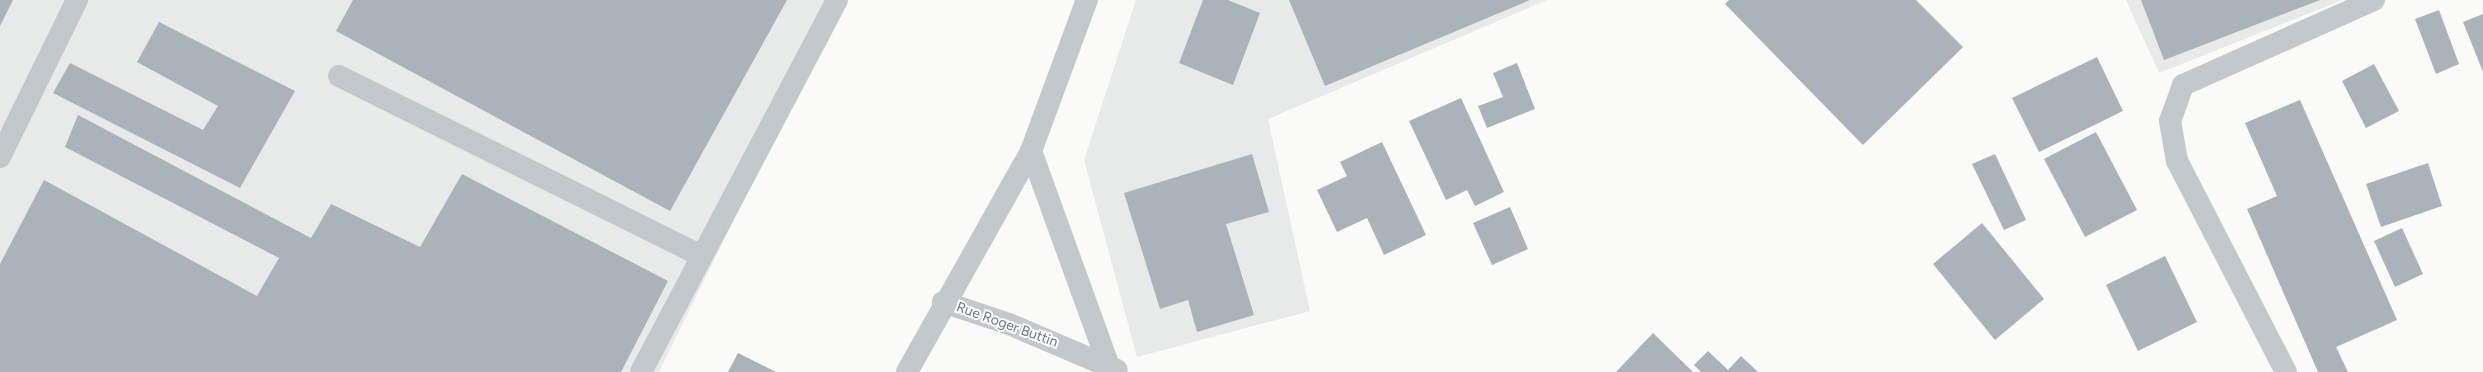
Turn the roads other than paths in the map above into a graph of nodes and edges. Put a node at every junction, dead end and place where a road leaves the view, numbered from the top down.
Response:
1 (77, 0) edge
2 (837, 0) edge
3 (1087, 0) edge
4 (2374, 0) edge
5 (339, 76) dead end
6 (1031, 152) junction
7 (0, 157) edge
8 (702, 256) junction
9 (943, 302) junction
10 (1114, 369) edge
11 (641, 372) edge
12 (907, 372) edge
13 (2286, 372) edge

1 - 7 street
2 - 8 street
3 - 6 street
4 - 13 street
5 - 8 street
6 - 9 street
6 - 10 street
8 - 11 street
9 - 10 street, Rue Roger Buttin
9 - 12 street, Rue Roger Buttin

